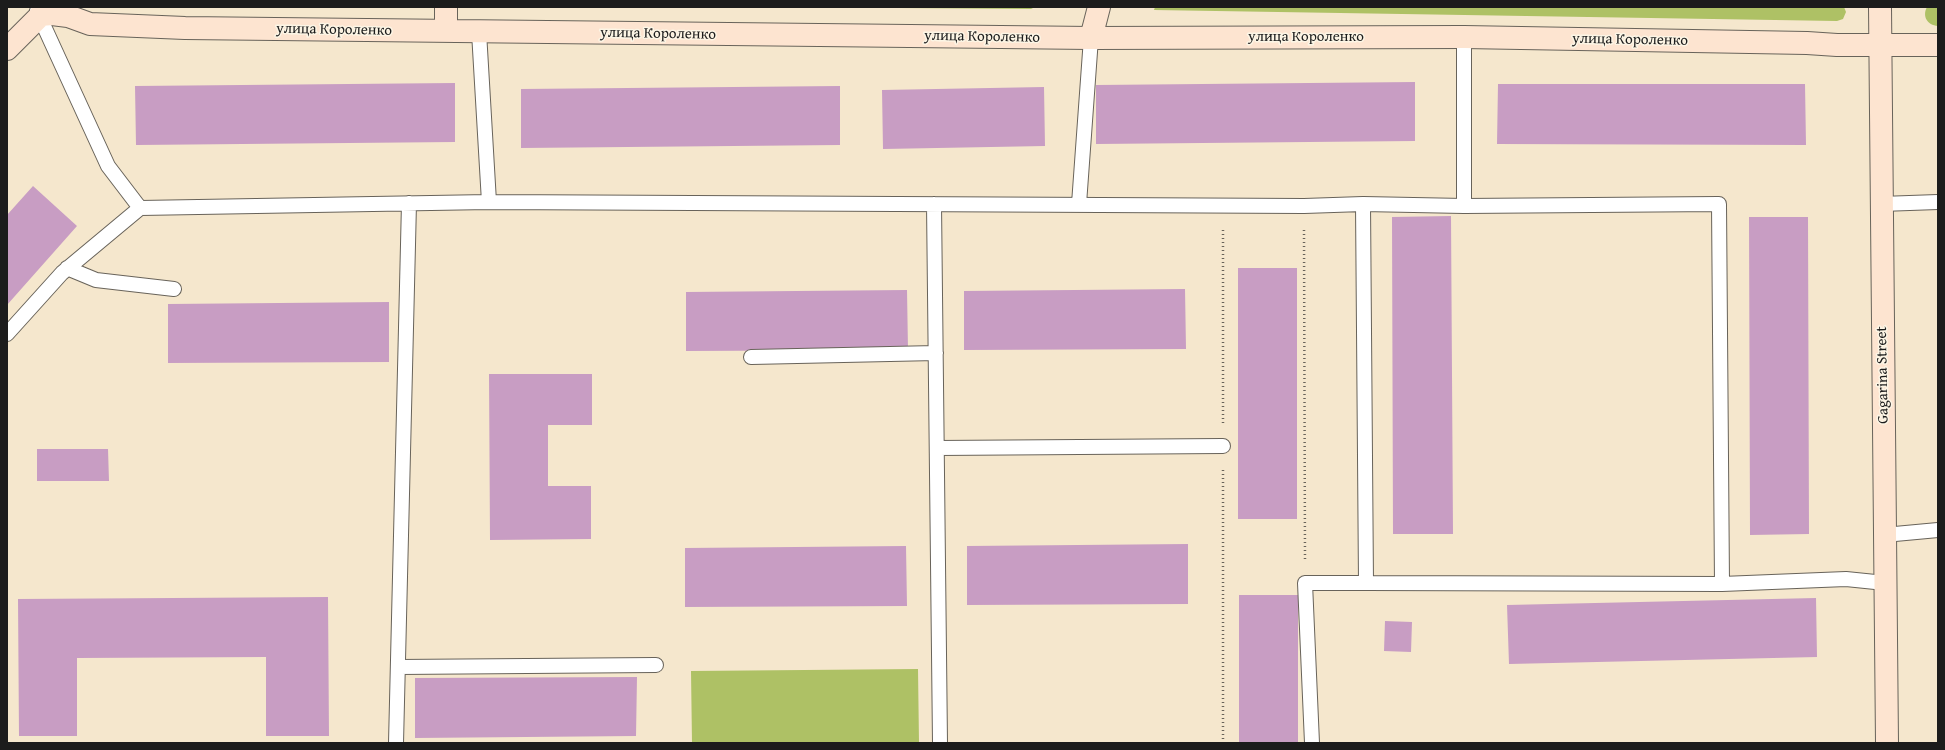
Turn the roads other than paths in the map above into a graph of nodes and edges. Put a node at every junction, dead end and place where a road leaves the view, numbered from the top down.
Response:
1 (446, 7) edge
2 (1099, 7) edge
3 (1880, 7) edge
4 (41, 10) edge
5 (446, 31) junction
6 (479, 32) junction
7 (1464, 37) junction
8 (1091, 38) junction
9 (1880, 45) junction
10 (1938, 45) edge
11 (9, 46) edge
12 (489, 202) junction
13 (1938, 202) edge
14 (409, 203) junction
15 (934, 204) junction
16 (1079, 204) junction
17 (1363, 204) junction
18 (1881, 204) junction
19 (1464, 206) junction
20 (140, 208) junction
21 (67, 268) junction
22 (174, 289) dead end
23 (7, 334) edge
24 (936, 353) junction
25 (751, 357) dead end
26 (1223, 446) road end
27 (937, 448) junction
28 (1938, 530) edge
29 (1884, 535) junction
30 (1366, 583) junction
31 (1885, 583) junction
32 (1722, 584) junction
33 (656, 665) dead end
34 (398, 667) junction
35 (396, 743) edge
36 (940, 743) edge
37 (1312, 743) edge
38 (1887, 743) edge

1 - 5 street
2 - 8 street
3 - 9 street, Gagarina Street
4 - 5 street, улица Короленко
4 - 11 street
4 - 20 lane
5 - 6 street, улица Короленко
6 - 8 street, улица Короленко
6 - 12 lane
7 - 8 street, улица Короленко
7 - 9 street, улица Короленко
7 - 19 lane
8 - 16 lane
9 - 10 street, улица Короленко
9 - 18 street, Gagarina Street
12 - 14 lane
12 - 15 lane
13 - 18 lane
14 - 20 lane
14 - 34 lane
15 - 16 lane
15 - 24 lane
16 - 17 lane
17 - 19 lane
17 - 30 lane
18 - 29 street, Gagarina Street
19 - 32 lane
20 - 21 lane
21 - 22 lane
21 - 23 lane
24 - 25 lane
24 - 27 lane
26 - 27 lane
27 - 36 lane
28 - 29 lane
29 - 31 street, Gagarina Street
30 - 32 lane
30 - 37 lane
31 - 32 lane
31 - 38 street, Gagarina Street
33 - 34 lane
34 - 35 lane

